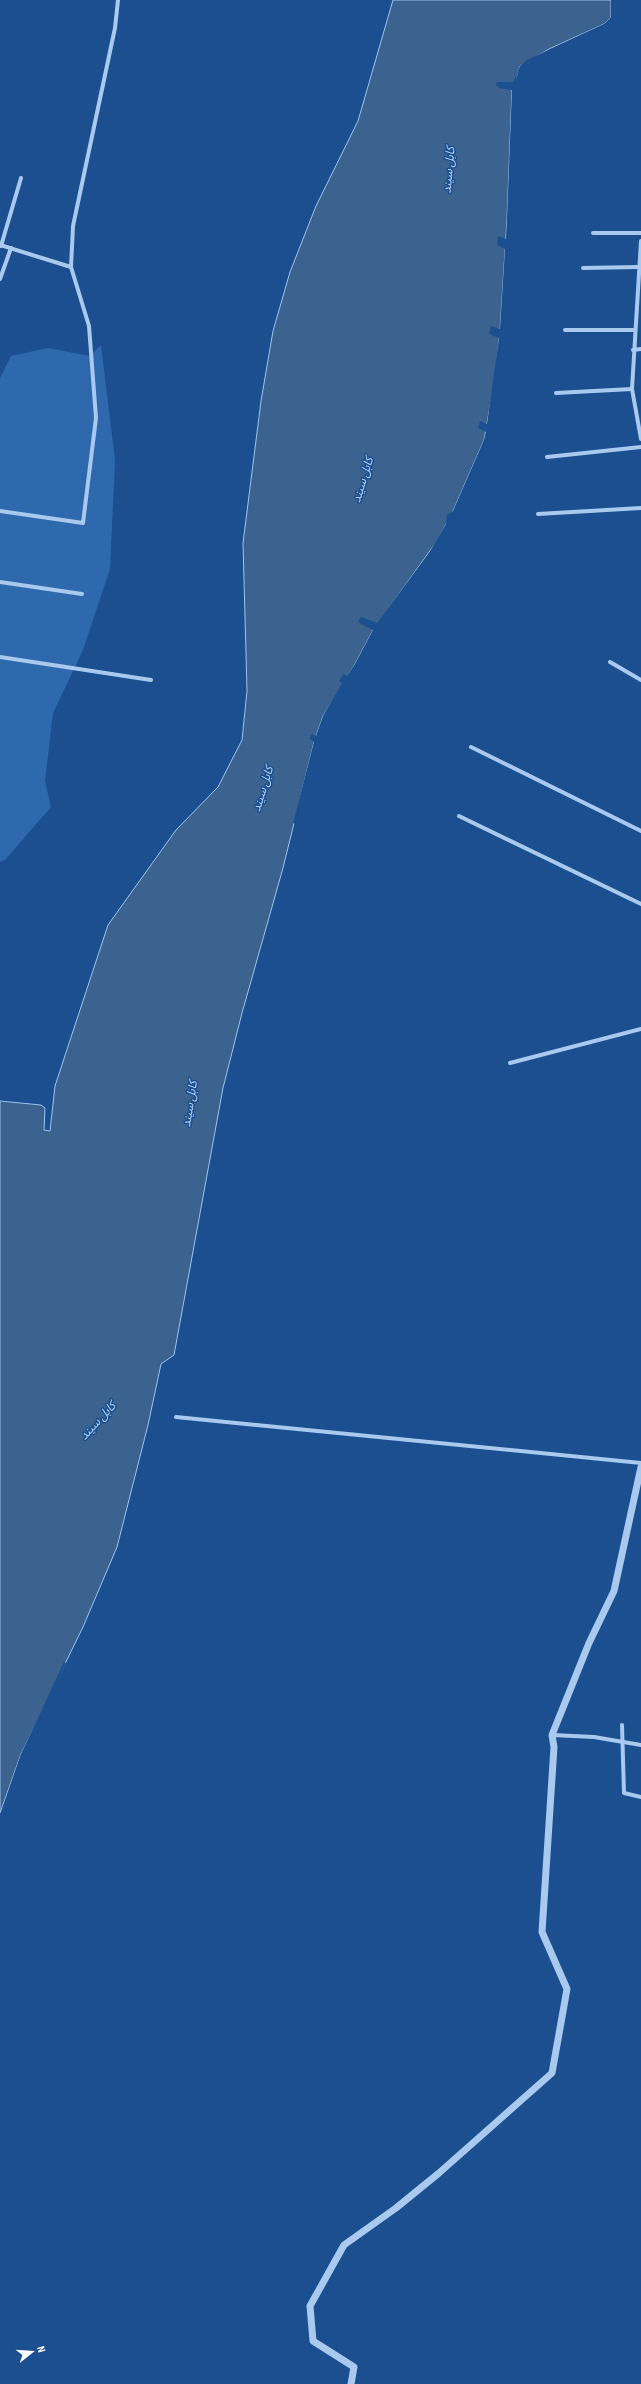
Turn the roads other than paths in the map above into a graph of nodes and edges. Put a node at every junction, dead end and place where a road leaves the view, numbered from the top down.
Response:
1 (118, 0) edge
2 (21, 178) dead end
3 (593, 233) dead end
4 (641, 233) edge
5 (641, 241) edge
6 (1, 245) edge
7 (11, 248) junction
8 (71, 267) junction
9 (638, 267) junction
10 (583, 268) dead end
11 (0, 279) edge
12 (565, 330) dead end
13 (634, 330) junction
14 (633, 350) junction
15 (641, 350) edge
16 (632, 389) junction
17 (556, 393) dead end
18 (641, 439) edge
19 (641, 447) edge
20 (547, 457) dead end
21 (641, 508) edge
22 (0, 511) edge
23 (538, 514) dead end
24 (0, 582) edge
25 (82, 594) dead end
26 (0, 657) edge
27 (610, 662) dead end
28 (151, 680) dead end
29 (641, 680) edge
30 (471, 747) dead end
31 (459, 816) dead end
32 (641, 831) edge
33 (641, 904) edge
34 (641, 1029) edge
35 (510, 1063) dead end
36 (176, 1417) dead end
37 (641, 1463) edge
38 (641, 1467) edge
39 (622, 1725) dead end
40 (552, 1735) junction
41 (623, 1743) junction
42 (641, 1745) edge
43 (641, 1797) edge
44 (351, 2384) edge

1 - 8 street
2 - 6 street
3 - 4 street
5 - 9 street
6 - 7 street
7 - 8 street
7 - 11 street
8 - 22 street
9 - 10 street
9 - 13 street
12 - 13 street
13 - 14 street
14 - 15 street
14 - 16 street
16 - 17 street
16 - 18 street
19 - 20 street
21 - 23 street
24 - 25 street
26 - 28 street
27 - 29 street
30 - 32 street
31 - 33 street
34 - 35 street
36 - 37 street
38 - 40 street
39 - 41 street
40 - 41 street
40 - 44 street
41 - 42 street
41 - 43 street

